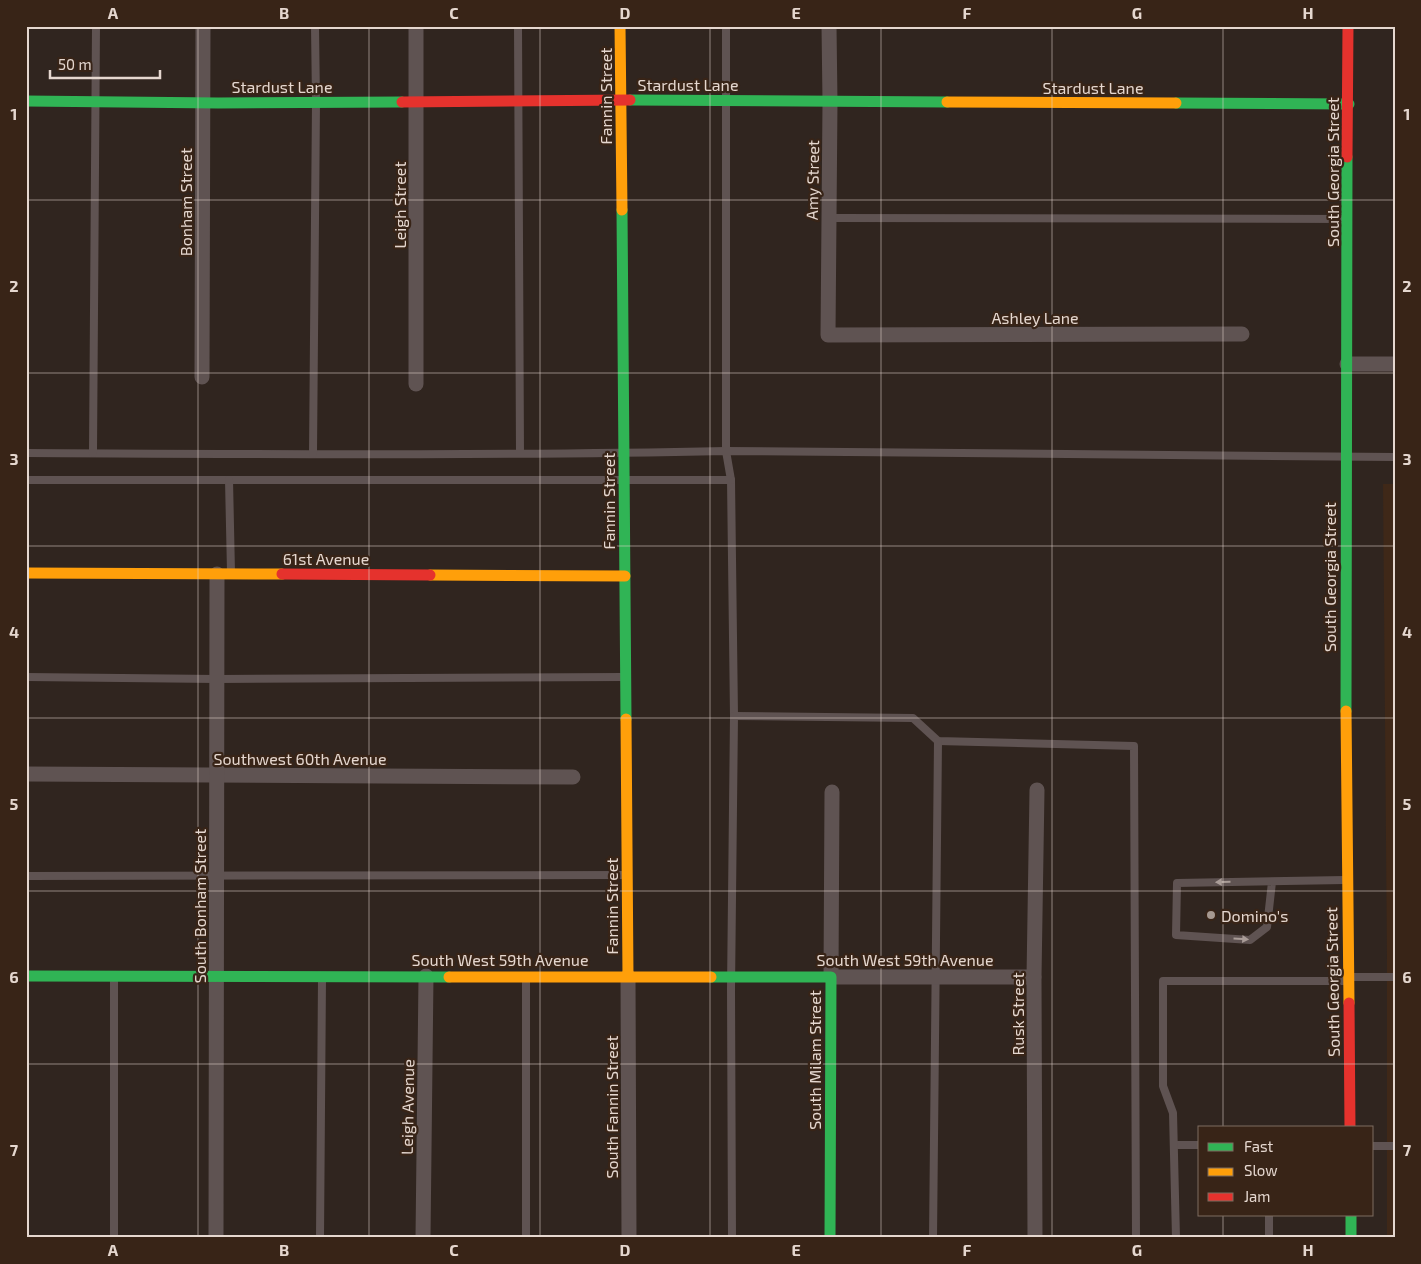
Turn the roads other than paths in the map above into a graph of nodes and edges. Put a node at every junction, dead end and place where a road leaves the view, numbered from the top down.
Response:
1 (96, 26) edge
2 (203, 26) edge
3 (315, 26) edge
4 (416, 26) edge
5 (518, 26) edge
6 (620, 26) edge
7 (726, 26) edge
8 (829, 26) edge
9 (1348, 26) edge
10 (621, 100) junction
11 (26, 101) edge
12 (417, 101) junction
13 (518, 101) junction
14 (725, 101) junction
15 (96, 102) junction
16 (202, 102) junction
17 (316, 102) junction
18 (830, 102) junction
19 (1349, 104) junction
20 (829, 218) junction
21 (1348, 219) junction
22 (1242, 334) dead end
23 (828, 335) joint
24 (1347, 364) junction
25 (1395, 364) edge
26 (202, 377) dead end
27 (416, 384) dead end
28 (726, 451) junction
29 (520, 452) junction
30 (26, 453) edge
31 (94, 453) junction
32 (624, 453) junction
33 (313, 454) junction
34 (1346, 457) junction
35 (1395, 457) edge
36 (26, 480) edge
37 (230, 480) junction
38 (624, 480) junction
39 (731, 480) junction
40 (26, 573) edge
41 (224, 574) junction
42 (625, 576) junction
43 (26, 677) edge
44 (626, 677) junction
45 (217, 679) junction
46 (734, 716) junction
47 (938, 741) junction
48 (26, 774) edge
49 (217, 775) junction
50 (573, 777) dead end
51 (1037, 790) dead end
52 (832, 792) dead end
53 (26, 876) edge
54 (217, 876) junction
55 (627, 876) junction
56 (1347, 880) junction
57 (1272, 882) junction
58 (26, 976) edge
59 (114, 976) junction
60 (216, 976) junction
61 (322, 976) junction
62 (426, 976) junction
63 (526, 976) junction
64 (628, 976) junction
65 (731, 977) junction
66 (831, 977) junction
67 (935, 977) junction
68 (1034, 977) junction
69 (1395, 977) edge
70 (1348, 979) junction
71 (1350, 1126) edge
72 (1174, 1146) junction
73 (1198, 1146) edge
74 (1374, 1146) edge
75 (1395, 1146) edge
76 (1269, 1216) edge
77 (1351, 1216) edge
78 (114, 1238) edge
79 (216, 1238) edge
80 (320, 1238) edge
81 (423, 1238) edge
82 (526, 1238) edge
83 (628, 1238) edge
84 (732, 1238) edge
85 (830, 1238) edge
86 (933, 1238) edge
87 (1035, 1238) edge
88 (1136, 1238) edge
89 (1176, 1238) edge
90 (1269, 1238) edge
91 (1351, 1238) edge

1 - 15 lane
2 - 16 street, Bonham Street
3 - 17 lane
4 - 12 street, Leigh Street
5 - 13 lane
6 - 10 street, Fannin Street
7 - 14 lane
8 - 18 street, Amy Street
9 - 19 street, South Georgia Street
10 - 13 street, Stardust Lane
10 - 14 street, Stardust Lane
10 - 32 street, Fannin Street
11 - 15 street, Stardust Lane
12 - 13 street, Stardust Lane
12 - 17 street, Stardust Lane
12 - 27 street, Leigh Street
13 - 29 lane
14 - 18 street, Stardust Lane
14 - 28 lane
15 - 16 street, Stardust Lane
15 - 31 lane
16 - 17 street, Stardust Lane
16 - 26 street, Bonham Street
17 - 33 lane
18 - 19 street, Stardust Lane
18 - 20 street, Amy Street
19 - 21 street, South Georgia Street
20 - 21 lane
20 - 23 street, Amy Street
21 - 24 street, South Georgia Street
22 - 23 street, Ashley Lane
24 - 25 street
24 - 34 street, South Georgia Street
28 - 32 lane
28 - 34 lane
28 - 39 lane
29 - 32 lane
29 - 33 lane
30 - 31 lane
31 - 33 lane
32 - 38 street, Fannin Street
34 - 35 lane
34 - 56 street, South Georgia Street
36 - 37 lane
37 - 38 lane
37 - 41 lane
38 - 39 lane
38 - 42 street, Fannin Street
39 - 46 lane
40 - 41 street, 61st Avenue
41 - 42 street, 61st Avenue
41 - 45 street, South Bonham Street
42 - 44 street, Fannin Street
43 - 45 lane
44 - 45 lane
44 - 55 street, Fannin Street
45 - 49 street, South Bonham Street
46 - 47 lane
46 - 65 lane
47 - 67 lane
47 - 88 lane
48 - 49 street, Southwest 60th Avenue
49 - 50 street, Southwest 60th Avenue
49 - 54 street, South Bonham Street
51 - 68 street, Rusk Street
52 - 66 street, South Milam Street
53 - 54 lane
54 - 55 lane
54 - 60 street, South Bonham Street
55 - 64 street, Fannin Street
56 - 57 lane
56 - 70 street, South Georgia Street
57 -> 57 lane
58 - 59 street, South West 59th Avenue
59 - 60 street, South West 59th Avenue
59 - 78 lane
60 - 61 street, South West 59th Avenue
60 - 79 street, South Bonham Street
61 - 62 street, South West 59th Avenue
61 - 80 lane
62 - 63 street, South West 59th Avenue
62 - 81 street, Leigh Avenue
63 - 64 street, South West 59th Avenue
63 - 82 lane
64 - 65 street, South West 59th Avenue
64 - 83 street, South Fannin Street
65 - 66 street, South West 59th Avenue
65 - 84 lane
66 - 67 street, South West 59th Avenue
66 - 85 street, South Milam Street
67 - 68 street, South West 59th Avenue
67 - 86 lane
68 - 87 street, Rusk Street
69 - 70 lane
70 - 71 street, South Georgia Street
70 - 72 lane
72 - 73 lane
72 - 89 lane
74 - 75 lane
76 - 90 lane
77 - 91 street

